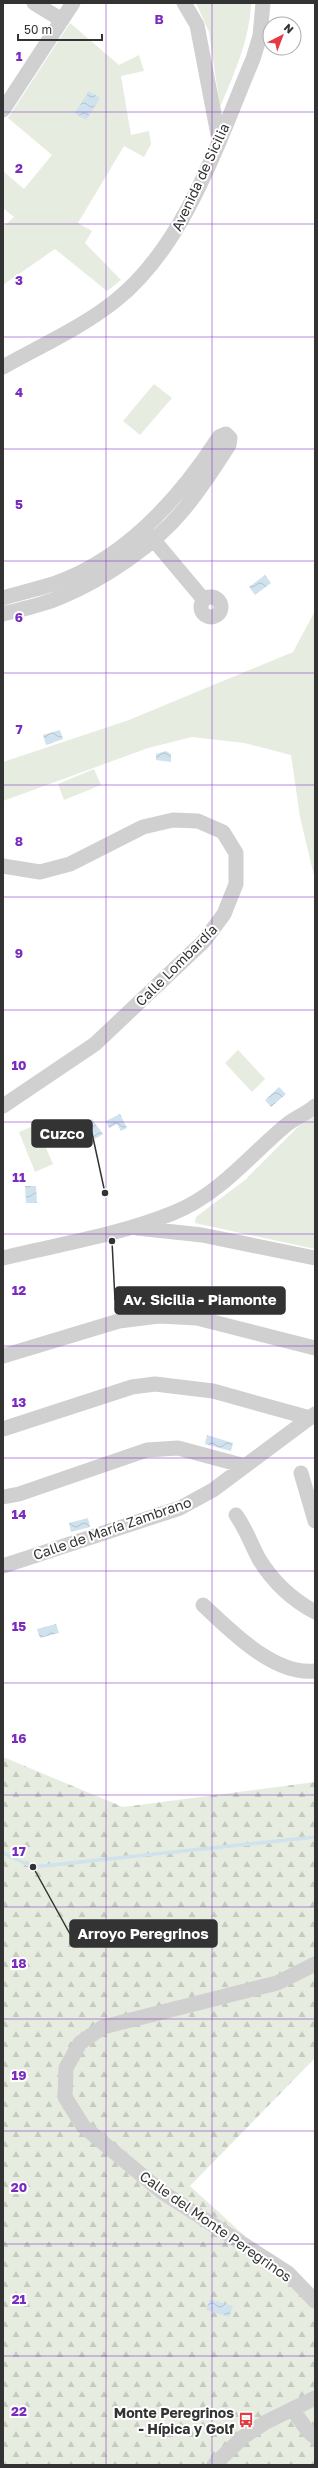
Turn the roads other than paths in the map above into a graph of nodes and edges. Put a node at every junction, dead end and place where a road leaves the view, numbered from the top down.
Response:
1 (34, 3) edge
2 (73, 3) edge
3 (184, 3) edge
4 (263, 3) edge
5 (62, 20) junction
6 (3, 110) edge
7 (219, 140) junction
8 (3, 367) edge
9 (149, 533) junction
10 (3, 598) edge
11 (204, 600) dead end
12 (3, 614) edge
13 (3, 866) edge
14 (3, 1106) edge
15 (315, 1106) edge
16 (174, 1213) junction
17 (131, 1227) junction
18 (202, 1235) junction
19 (4, 1258) edge
20 (315, 1258) edge
21 (315, 1348) edge
22 (3, 1356) edge
23 (312, 1416) edge
24 (3, 1429) edge
25 (245, 1466) junction
26 (301, 1473) dead end
27 (3, 1497) edge
28 (236, 1515) dead end
29 (315, 1521) edge
30 (3, 1566) edge
31 (203, 1605) dead end
32 (315, 1612) edge
33 (315, 1671) edge
34 (315, 1964) edge
35 (315, 2301) edge
36 (315, 2398) edge
37 (293, 2410) junction
38 (315, 2437) edge
39 (214, 2465) edge

1 - 5 street
2 - 5 street
3 - 7 street
4 - 7 street, Avenida de Sicilia
5 - 6 street
7 - 8 street, Avenida de Sicilia
9 - 9 street
9 - 10 street
9 - 11 street
9 - 12 street
13 - 14 street, Calle Lombardía
15 - 16 street
16 - 17 street
16 - 18 street
17 - 18 street
17 - 19 street
18 - 20 street
21 - 22 street
23 - 24 street
23 - 25 street, Calle de María Zambrano
25 - 27 street
25 - 30 street, Calle de María Zambrano
26 - 29 street
28 - 32 street
31 - 33 street
34 - 35 street, Calle del Monte Peregrinos
36 - 37 street
37 - 38 street
37 - 39 street

